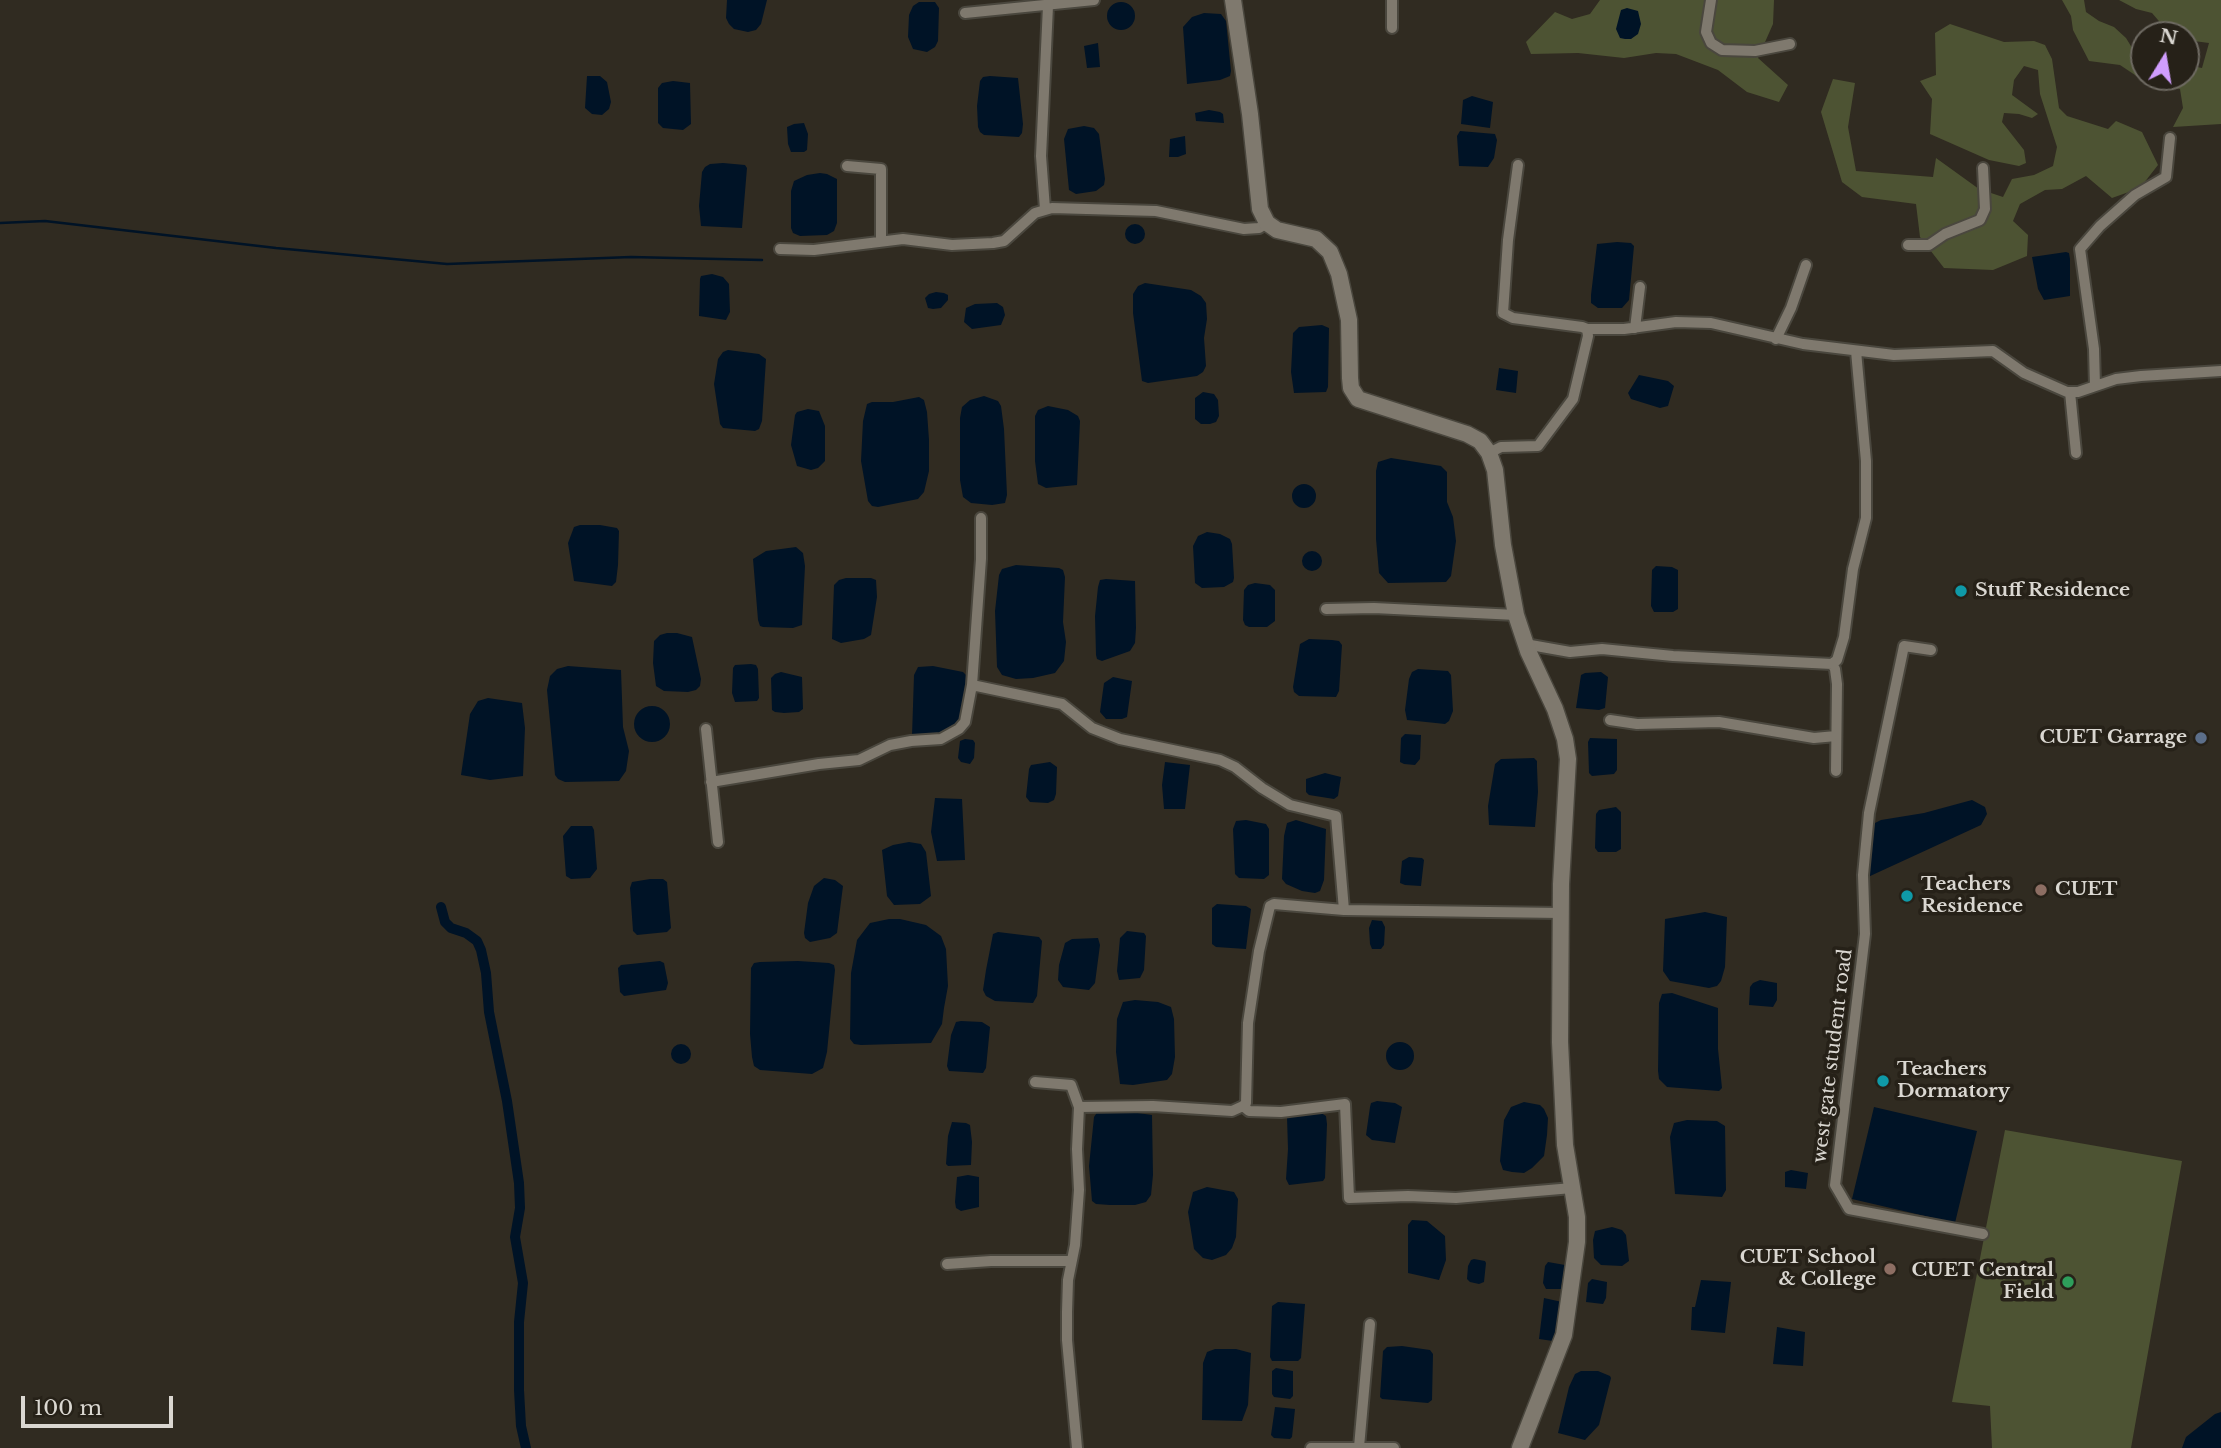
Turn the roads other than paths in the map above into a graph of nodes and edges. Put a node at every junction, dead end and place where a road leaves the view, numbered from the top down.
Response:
1 (1094, 0) edge
2 (1233, 0) edge
3 (1392, 0) edge
4 (1711, 0) edge
5 (1048, 6) junction
6 (965, 13) dead end
7 (1392, 28) dead end
8 (1790, 44) dead end
9 (2169, 138) dead end
10 (1518, 165) dead end
11 (847, 166) dead end
12 (1983, 169) dead end
13 (1045, 209) junction
14 (1268, 223) junction
15 (881, 241) junction
16 (1908, 245) dead end
17 (780, 250) dead end
18 (1806, 265) dead end
19 (1640, 287) dead end
20 (1635, 328) junction
21 (1587, 329) junction
22 (1776, 339) junction
23 (1856, 351) junction
24 (2221, 371) edge
25 (2095, 386) junction
26 (2070, 392) junction
27 (1489, 453) junction
28 (2076, 453) dead end
29 (981, 517) dead end
30 (1326, 609) dead end
31 (1516, 615) junction
32 (1525, 644) junction
33 (1931, 650) dead end
34 (1832, 664) junction
35 (972, 685) junction
36 (1610, 720) dead end
37 (706, 729) dead end
38 (1836, 736) junction
39 (1836, 771) dead end
40 (711, 782) junction
41 (718, 842) dead end
42 (1344, 910) junction
43 (1561, 913) junction
44 (1035, 1082) dead end
45 (1243, 1106) junction
46 (1079, 1107) junction
47 (1572, 1188) junction
48 (1983, 1234) dead end
49 (1070, 1261) junction
50 (947, 1264) dead end
51 (1370, 1324) dead end
52 (1359, 1447) edge
53 (1077, 1448) edge
54 (1311, 1448) edge
55 (1394, 1448) edge
56 (1520, 1448) edge

1 - 5 street
2 - 14 main road
3 - 7 street
4 - 8 street
5 - 6 street
5 - 13 street
9 - 25 street
10 - 21 street
11 - 15 street
12 - 16 street
13 - 14 street
13 - 15 street
14 - 27 main road
15 - 17 street
18 - 22 street
19 - 20 street
20 - 21 street
20 - 22 street
21 - 27 street
22 - 23 street
23 - 26 street
23 - 34 street
24 - 25 street
25 - 26 street
26 - 28 street
27 - 31 main road
29 - 35 street
30 - 31 street
31 - 32 main road
32 - 34 street
32 - 43 main road
33 - 48 street, west gate student road
34 - 38 street
35 - 40 street
35 - 42 street
36 - 38 street
37 - 40 street
38 - 39 street
40 - 41 street
42 - 43 street
42 - 45 street
43 - 47 main road
44 - 46 street
45 - 46 street
45 - 47 street
46 - 49 street
47 - 56 main road
49 - 50 street
49 - 53 street
51 - 52 street
52 - 54 street
52 - 55 street

